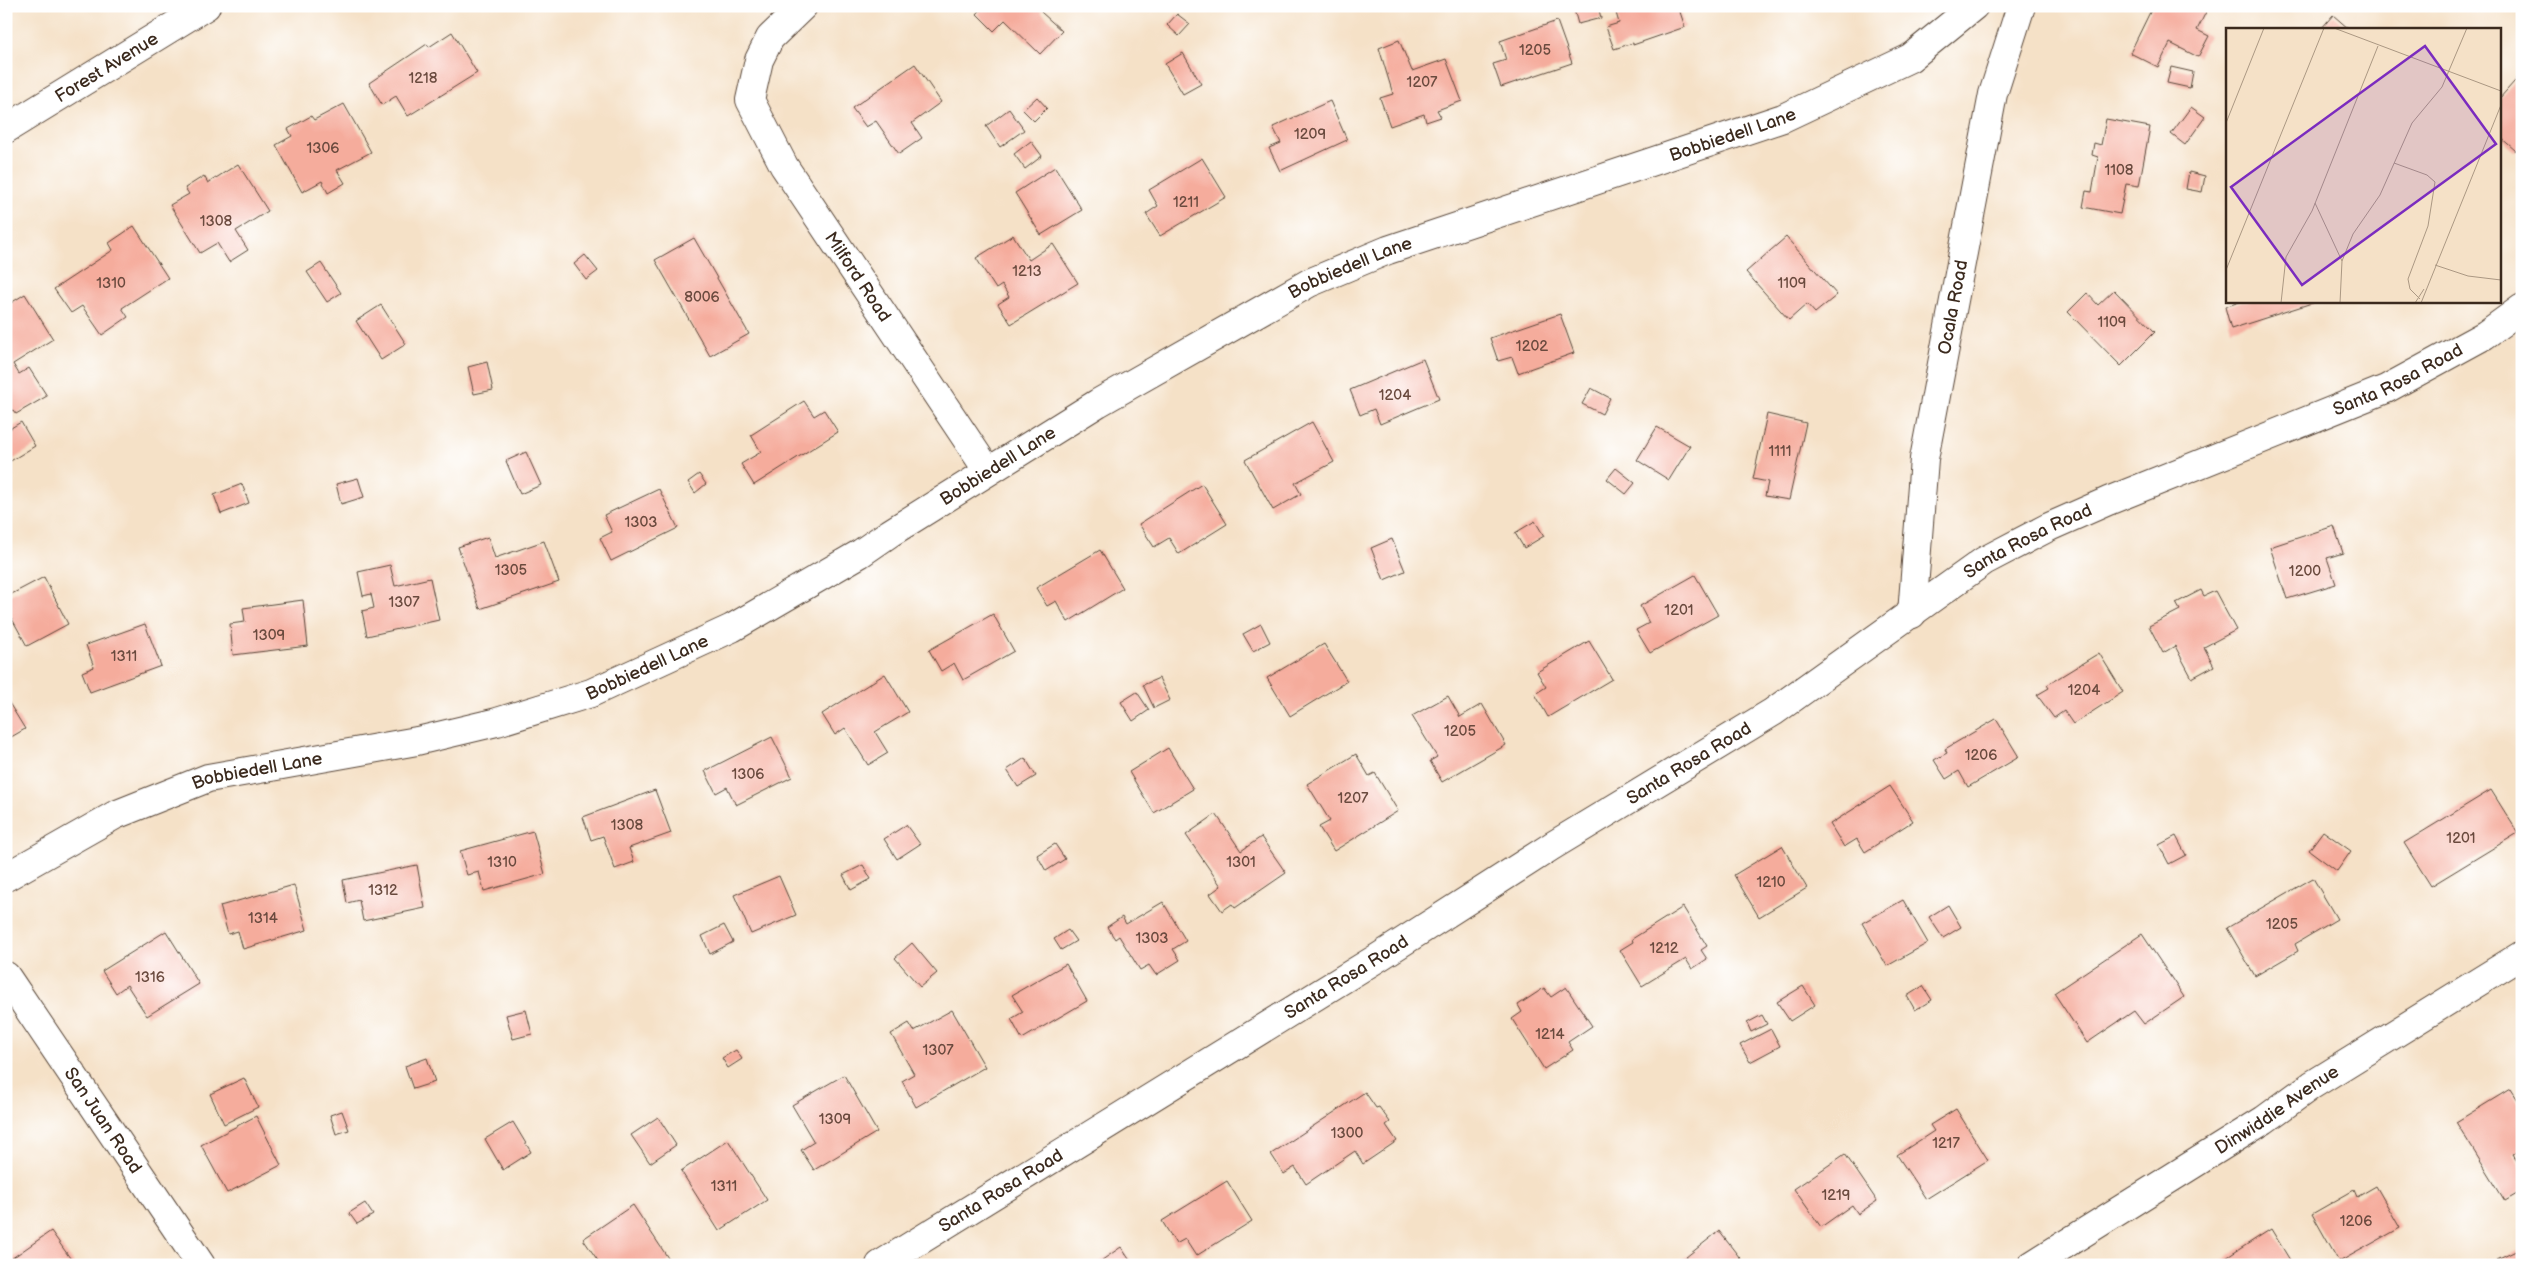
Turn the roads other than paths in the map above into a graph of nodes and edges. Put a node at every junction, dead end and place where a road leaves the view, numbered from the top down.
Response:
1 (206, 6) edge
2 (803, 6) edge
3 (1974, 6) edge
4 (2021, 6) edge
5 (6, 129) edge
6 (2522, 308) edge
7 (988, 471) junction
8 (1912, 614) junction
9 (6, 877) edge
10 (2522, 955) edge
11 (6, 976) edge
12 (201, 1265) edge
13 (880, 1265) edge
14 (2032, 1265) edge

1 - 5 street, Forest Avenue
2 - 7 street, Milford Road
3 - 7 street, Bobbiedell Lane
4 - 8 street, Ocala Road
6 - 8 street, Santa Rosa Road
7 - 9 street, Bobbiedell Lane
8 - 13 street, Santa Rosa Road
10 - 14 street, Dinwiddie Avenue
11 - 12 street, San Juan Road

